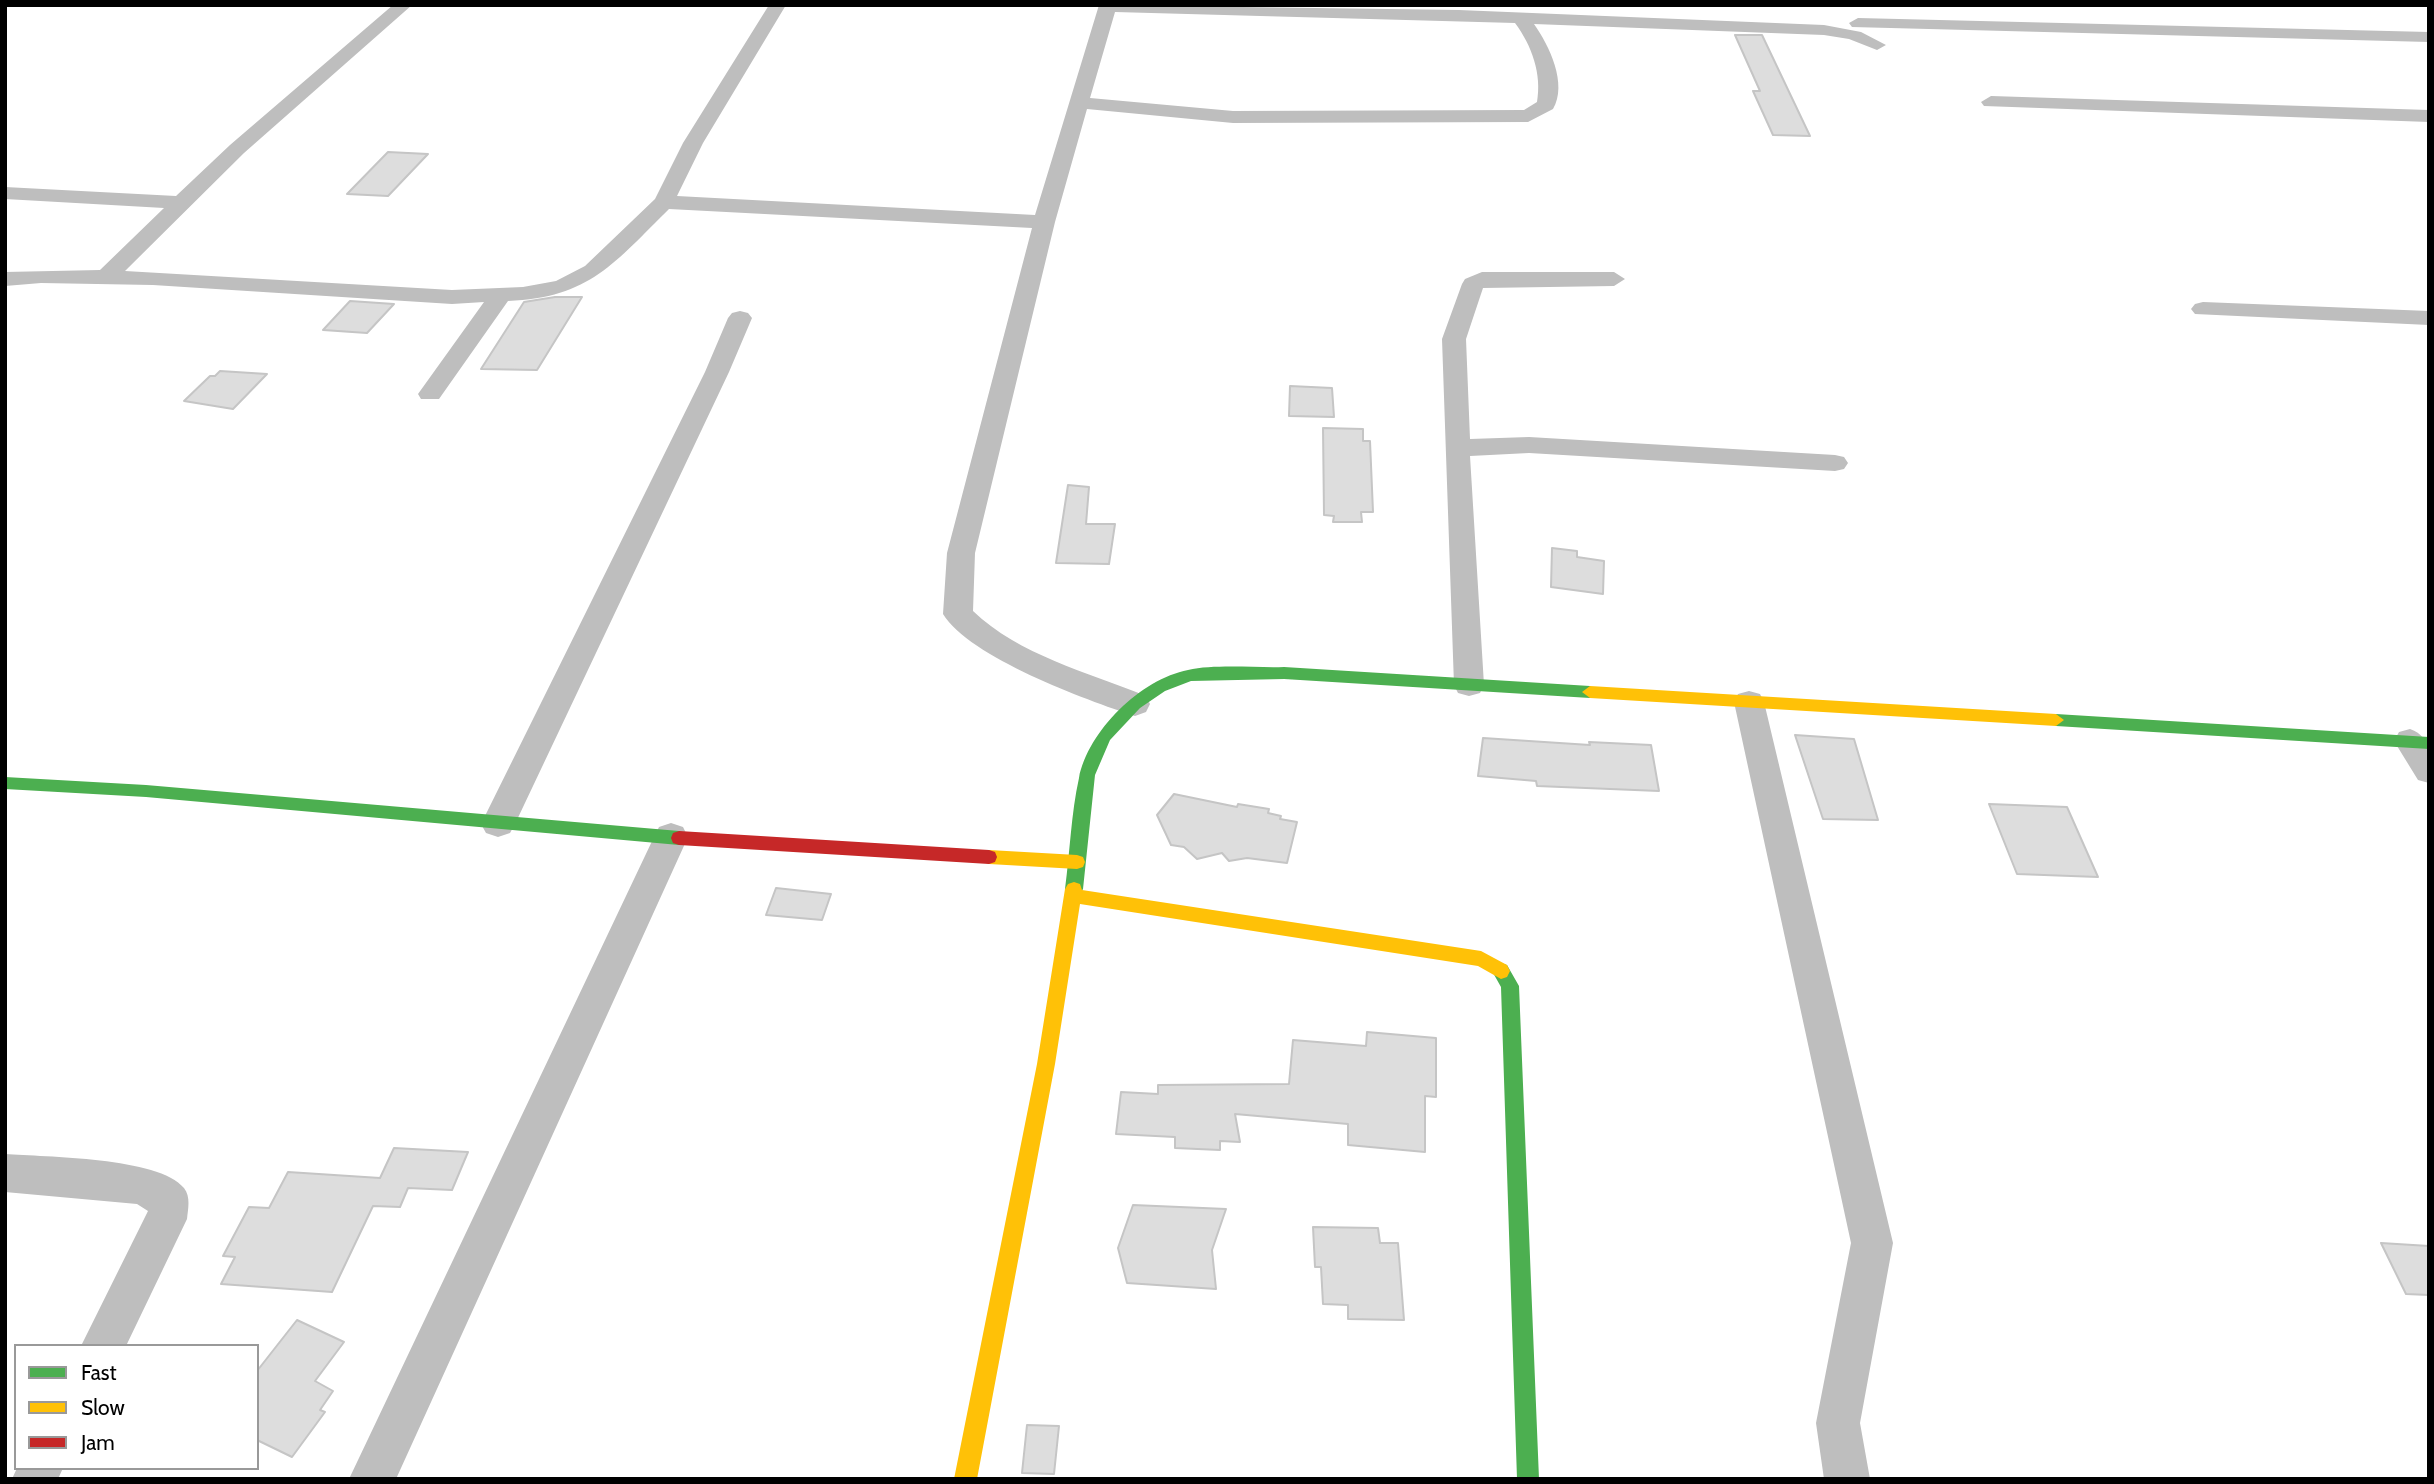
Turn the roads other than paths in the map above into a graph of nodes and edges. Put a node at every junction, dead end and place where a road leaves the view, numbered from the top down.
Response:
1 (404, 5) edge
2 (778, 5) edge
3 (1108, 6) edge
4 (1458, 10) edge
5 (1522, 20) junction
6 (1854, 20) edge
7 (2429, 37) edge
8 (1877, 45) dead end
9 (1991, 102) dead end
10 (1079, 103) junction
11 (2429, 116) edge
12 (5, 193) edge
13 (664, 202) junction
14 (181, 203) junction
15 (1044, 222) junction
16 (106, 278) junction
17 (5, 279) edge
18 (1615, 279) dead end
19 (501, 295) junction
20 (2203, 309) dead end
21 (740, 318) dead end
22 (2429, 318) edge
23 (430, 394) dead end
24 (1457, 448) junction
25 (1835, 463) dead end
26 (1469, 685) junction
27 (1749, 702) junction
28 (1135, 704) junction
29 (2419, 742) edge
30 (2429, 771) edge
31 (5, 783) edge
32 (498, 824) junction
33 (671, 837) junction
34 (1077, 862) junction
35 (1073, 896) junction
36 (5, 1173) edge
37 (104, 1344) edge
38 (372, 1479) edge
39 (965, 1479) edge
40 (1528, 1479) edge
41 (1847, 1479) edge

1 - 14 street
2 - 13 street
3 - 4 street
3 - 10 street
4 - 5 street
5 - 6 street
5 - 10 street
6 - 7 street
6 - 8 street
9 - 11 street
10 - 15 street
12 - 14 street
13 - 15 street
13 - 19 street
14 - 16 street
15 - 28 street
16 - 17 street
16 - 19 street
18 - 24 street
19 - 23 street
20 - 22 street
21 - 32 street
24 - 25 street
24 - 26 street
26 - 27 street
26 - 28 street
27 - 29 street
27 - 41 street
28 - 34 street
29 - 30 street
31 - 32 street
32 - 33 street
33 - 34 street
33 - 38 street
34 - 35 street
35 - 39 street
35 - 40 street
36 - 37 street

